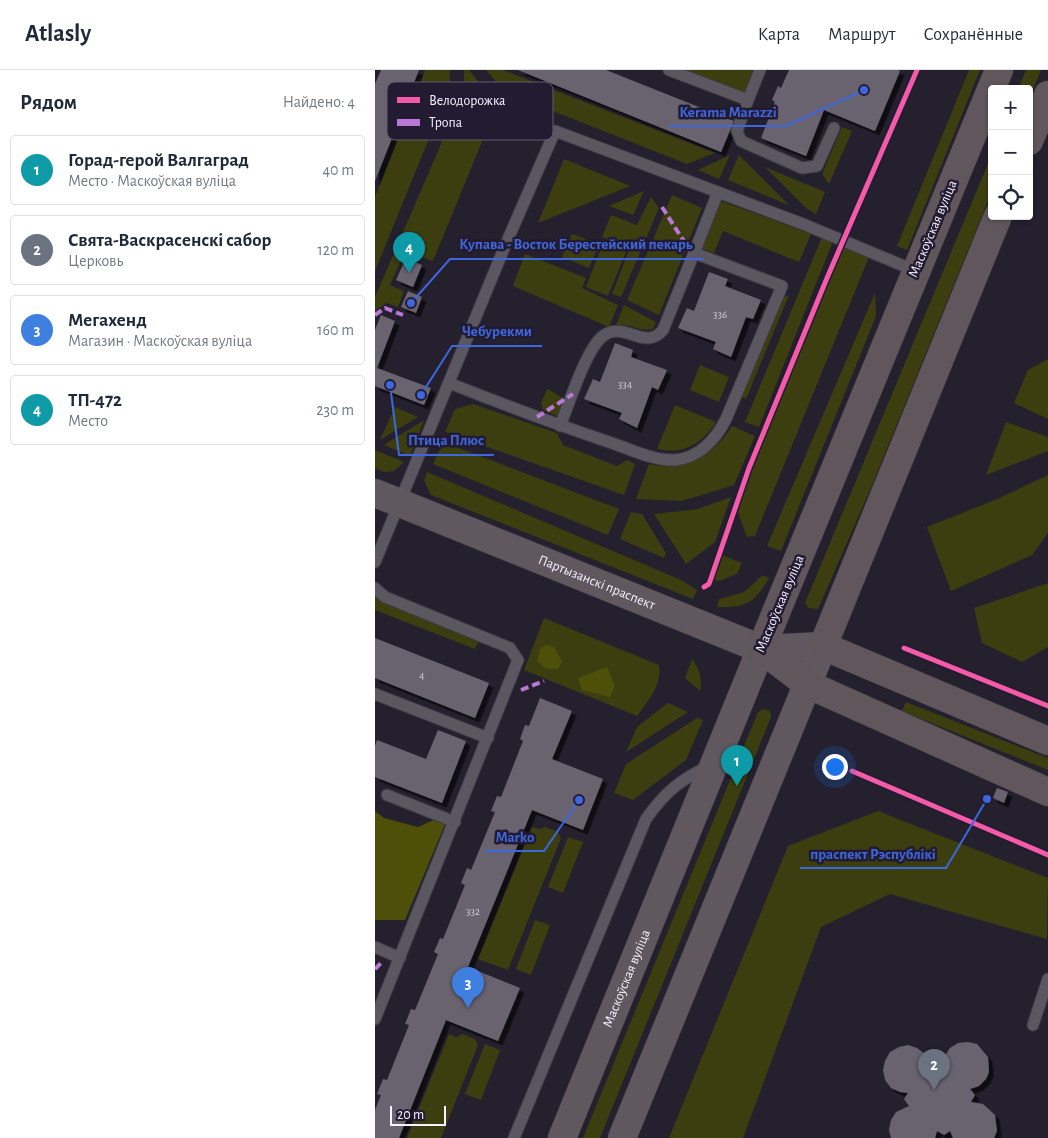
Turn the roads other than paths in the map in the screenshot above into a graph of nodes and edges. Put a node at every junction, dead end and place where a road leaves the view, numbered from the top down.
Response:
1 (669, 70) edge
2 (760, 70) edge
3 (999, 70) edge
4 (1048, 95) edge
5 (748, 100) junction
6 (834, 128) dead end
7 (1033, 131) edge
8 (553, 136) edge
9 (551, 140) edge
10 (718, 192) junction
11 (996, 220) edge
12 (694, 252) junction
13 (916, 271) junction
14 (449, 384) junction
15 (560, 426) junction
16 (387, 498) edge
17 (375, 562) edge
18 (375, 588) edge
19 (823, 646) junction
20 (761, 649) junction
21 (807, 684) junction
22 (375, 694) edge
23 (489, 738) junction
24 (1048, 741) edge
25 (716, 763) junction
26 (1048, 792) edge
27 (387, 795) dead end
28 (455, 822) junction
29 (375, 947) edge
30 (400, 958) junction
31 (1048, 979) edge
32 (375, 1019) edge
33 (1033, 1025) dead end
34 (514, 1138) edge
35 (562, 1138) edge
36 (622, 1138) edge

1 - 5 lane
2 - 5 lane
3 - 13 highway, Маскоўская вуліца
4 - 7 highway
5 - 6 lane
8 - 10 lane
9 - 14 lane
10 - 12 lane
10 - 13 lane
11 - 19 highway
12 - 15 lane
12 - 15 lane
13 - 20 highway, Маскоўская вуліца
14 - 15 lane
14 - 16 lane
16 - 17 lane
16 - 20 main road, Партызанскі праспект
18 - 23 lane
19 - 20 main road, Партызанскі праспект
19 - 21 main road
19 - 24 highway
20 - 21 highway
20 - 25 main road, Маскоўская вуліца
21 - 26 highway
21 - 36 main road
22 - 23 lane
23 - 28 lane
25 - 34 lane
25 - 35 main road, Маскоўская вуліца
27 - 28 lane
28 - 30 lane
29 - 30 lane
30 - 32 lane
31 - 33 lane

